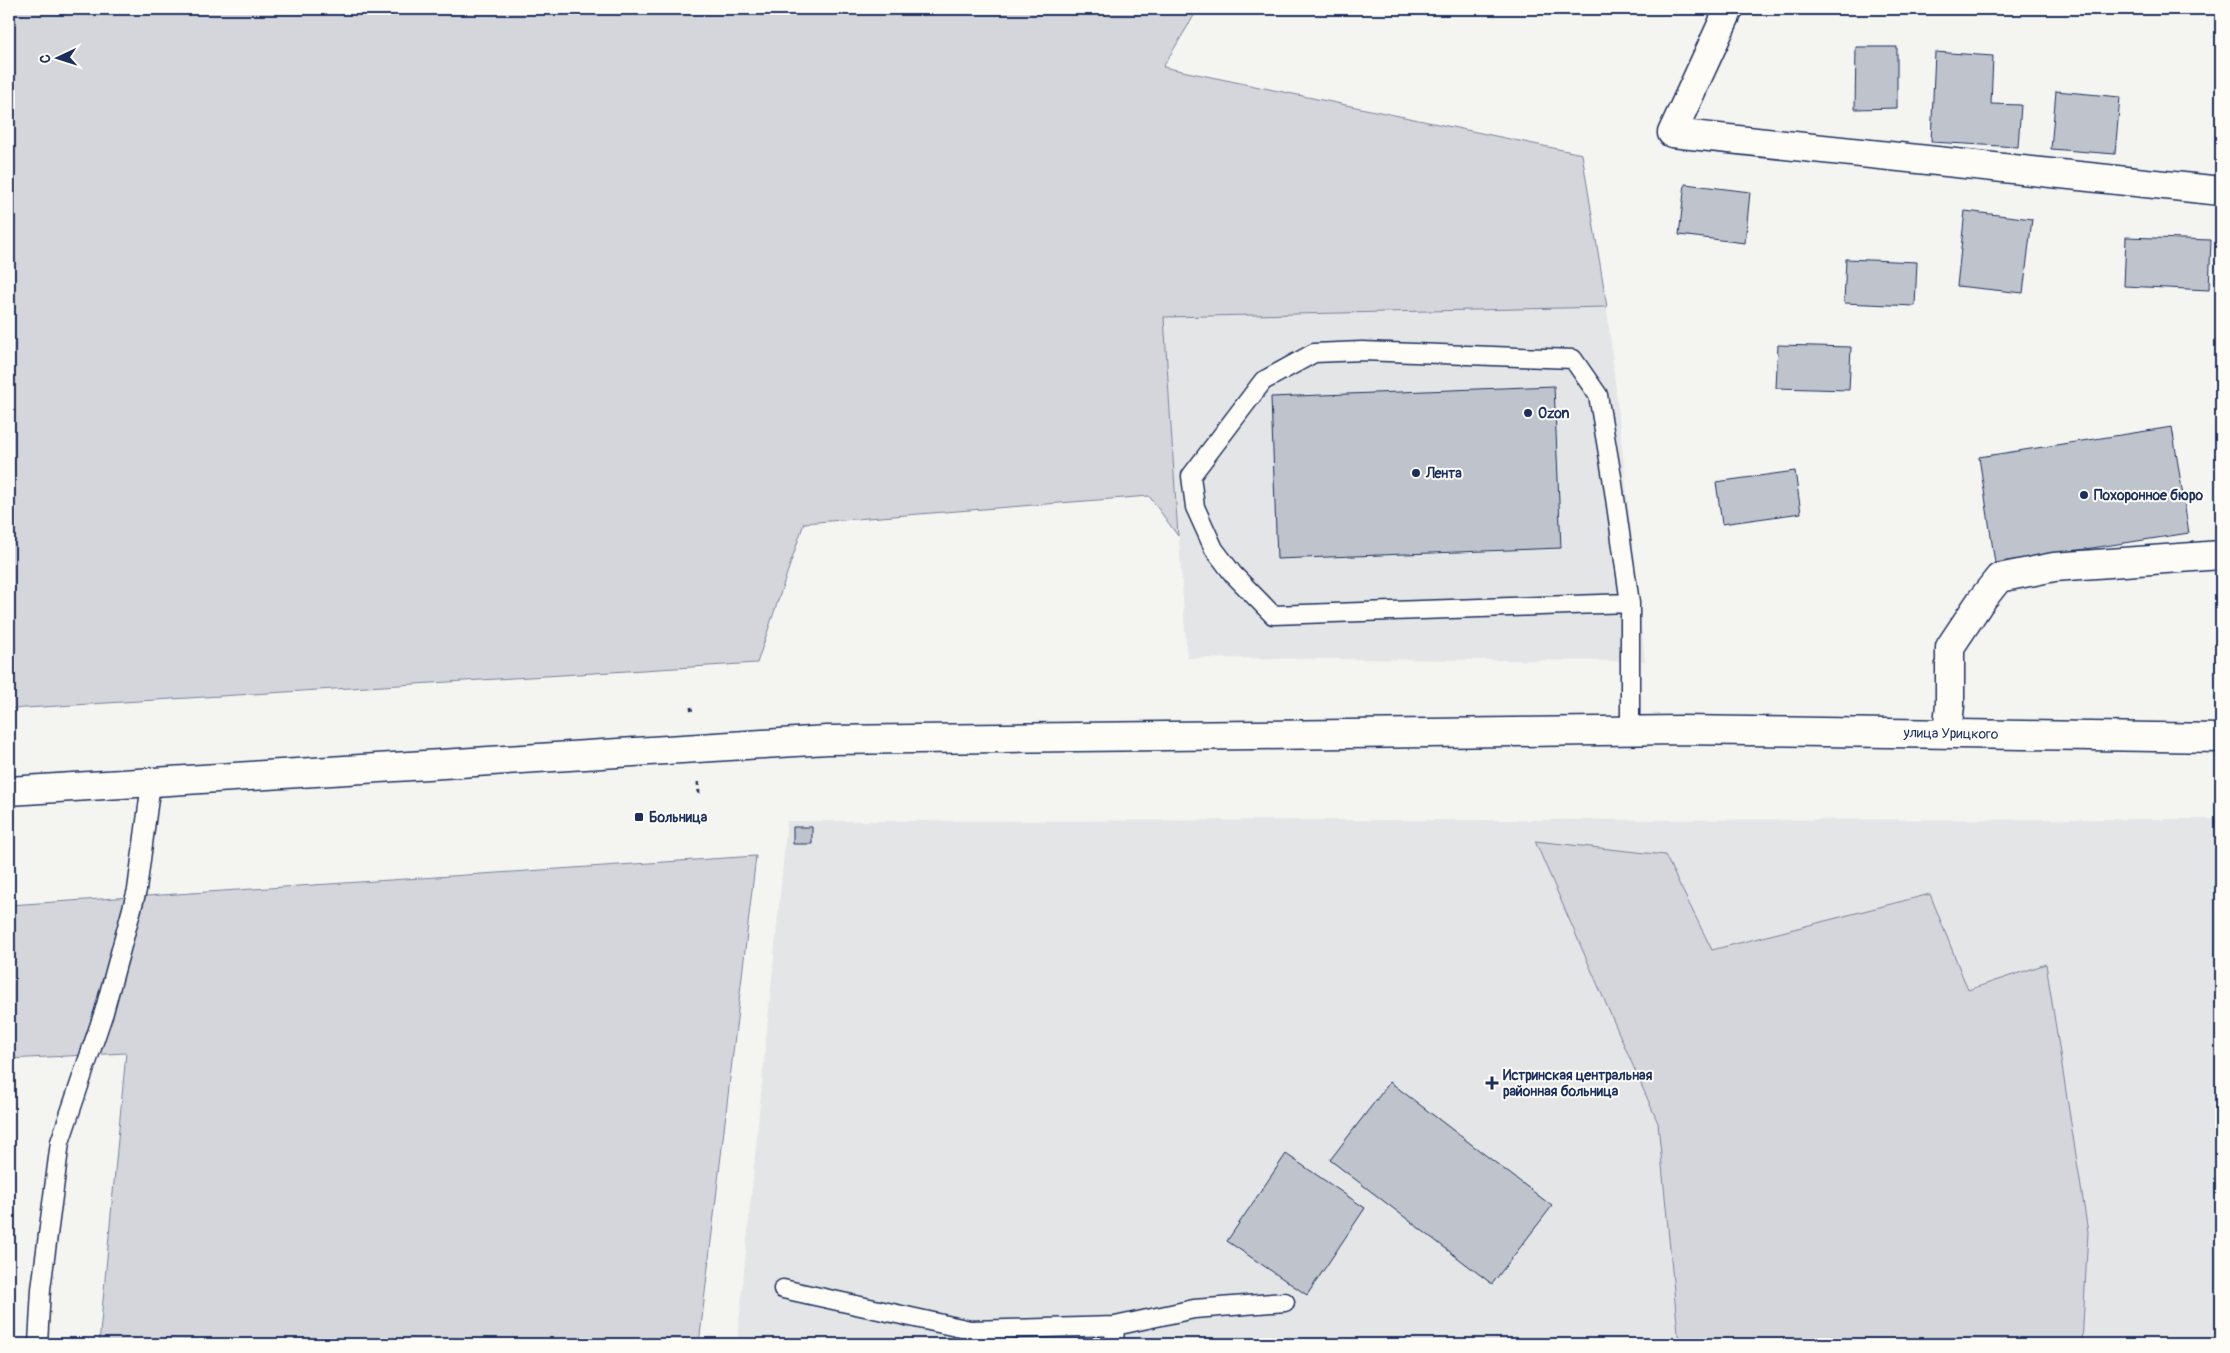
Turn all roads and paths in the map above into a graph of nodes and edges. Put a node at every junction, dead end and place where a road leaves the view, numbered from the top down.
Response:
1 (1729, 9) edge
2 (2221, 191) edge
3 (2221, 555) edge
4 (1630, 603) junction
5 (1630, 731) junction
6 (1947, 733) junction
7 (2221, 738) edge
8 (151, 783) junction
9 (9, 791) edge
10 (783, 1289) dead end
11 (1285, 1302) dead end
12 (1115, 1326) junction
13 (969, 1337) edge
14 (38, 1344) edge
15 (1114, 1344) edge

1 - 2 street
3 - 6 street
4 - 4 lane
4 - 5 lane
5 - 6 street, улица Урицкого
5 - 8 street, улица Урицкого
6 - 7 street, улица Урицкого
8 - 9 street, улица Урицкого
8 - 14 lane
10 - 13 lane
11 - 12 lane
12 - 13 lane
12 - 15 lane

